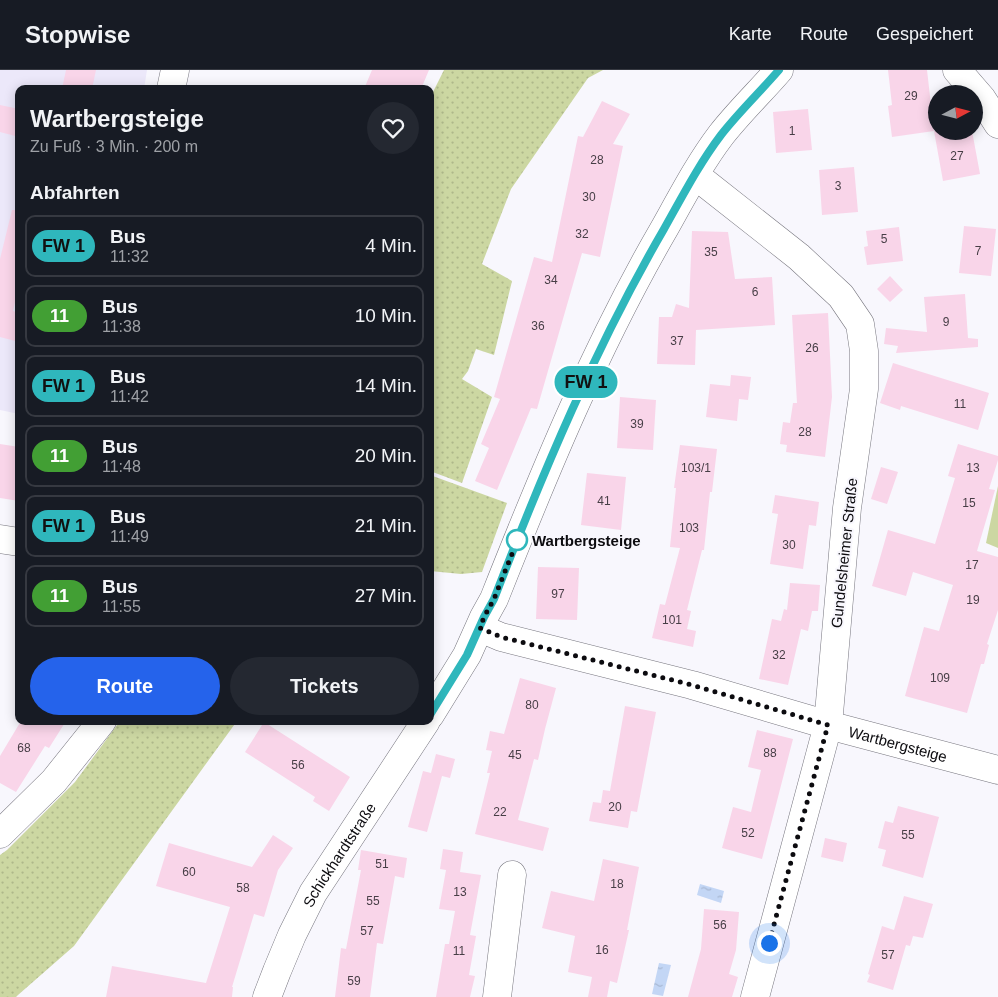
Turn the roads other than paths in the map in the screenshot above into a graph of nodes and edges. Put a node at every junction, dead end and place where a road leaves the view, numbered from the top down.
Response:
1 (174, 70) edge
2 (779, 70) edge
3 (957, 70) edge
4 (172, 85) edge
5 (998, 124) edge
6 (696, 175) junction
7 (0, 539) edge
8 (15, 541) edge
9 (480, 628) junction
10 (434, 709) edge
11 (99, 725) edge
12 (423, 725) edge
13 (828, 725) junction
14 (998, 770) edge
15 (0, 834) edge
16 (512, 874) dead end
17 (267, 997) edge
18 (497, 997) edge
19 (755, 997) edge

1 - 4 street
2 - 6 street
3 - 5 street
6 - 9 street
6 - 13 street, Gundelsheimer Straße
7 - 8 street
9 - 10 street
9 - 13 street, Wartbergsteige
11 - 15 street
12 - 17 street, Schickhardtstraße
13 - 14 street, Wartbergsteige
13 - 19 street, Gundelsheimer Straße
16 - 18 street

